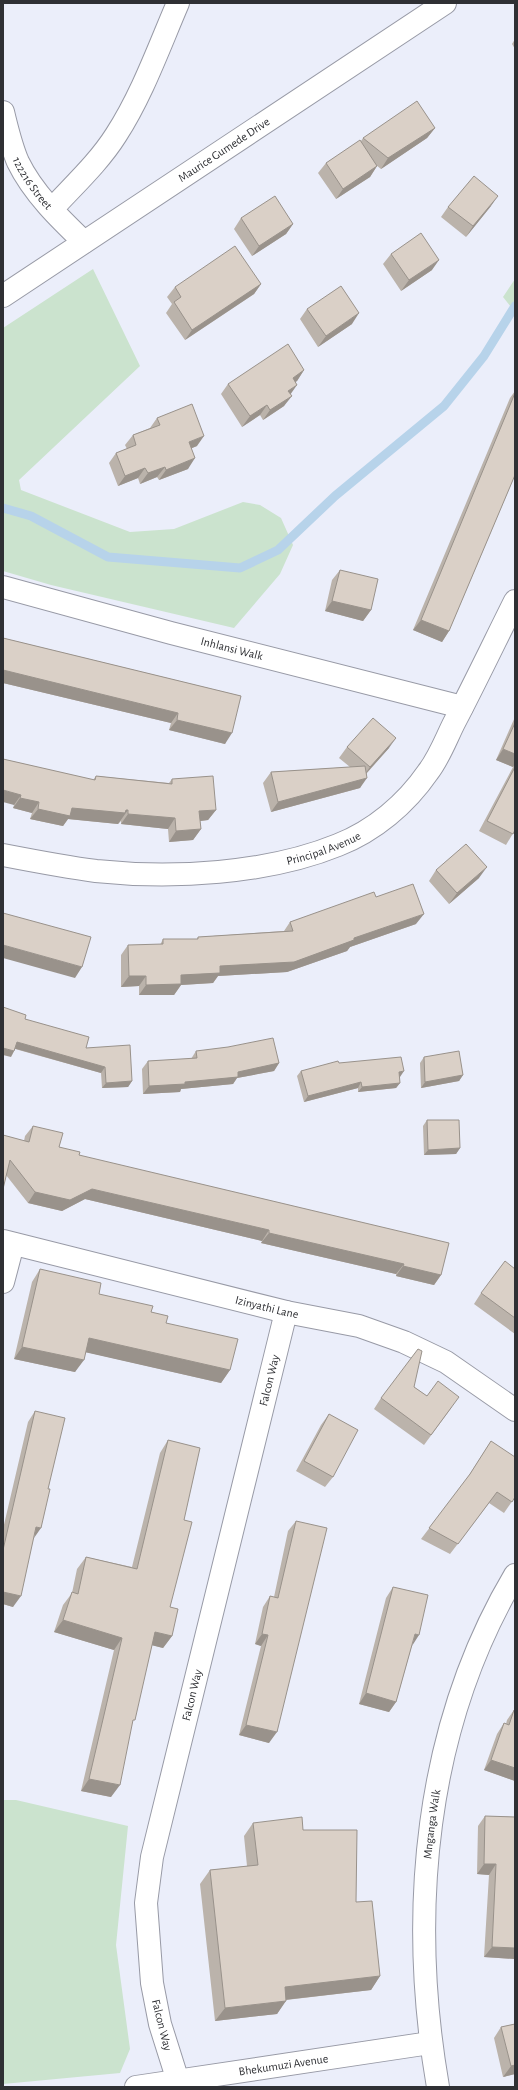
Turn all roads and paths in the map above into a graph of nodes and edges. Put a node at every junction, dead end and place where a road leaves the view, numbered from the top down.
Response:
1 (178, 3) edge
2 (445, 3) edge
3 (3, 112) edge
4 (52, 208) junction
5 (84, 242) junction
6 (3, 296) edge
7 (3, 587) edge
8 (515, 600) edge
9 (462, 707) junction
10 (3, 855) edge
11 (8, 1242) edge
12 (3, 1282) edge
13 (286, 1312) junction
14 (515, 1410) edge
15 (515, 1574) edge
16 (430, 2043) junction
17 (178, 2081) junction
18 (136, 2087) edge
19 (438, 2087) edge

1 - 4 street
2 - 5 street, Maurice Gumede Drive
3 - 4 street, 122216 Street
4 - 5 street, 122216 Street
5 - 6 street, Maurice Gumede Drive
7 - 9 street, Inhlansi Walk
8 - 9 street, Principal Avenue
9 - 10 street, Principal Avenue
11 - 12 street
11 - 13 street, Izinyathi Lane
13 - 14 street, Izinyathi Lane
13 - 17 street, Falcon Way
15 - 16 street, Mnganga Walk
16 - 17 street, Bhekumuzi Avenue
16 - 19 street, Mnganga Walk
17 - 18 street, Bhekumuzi Avenue

